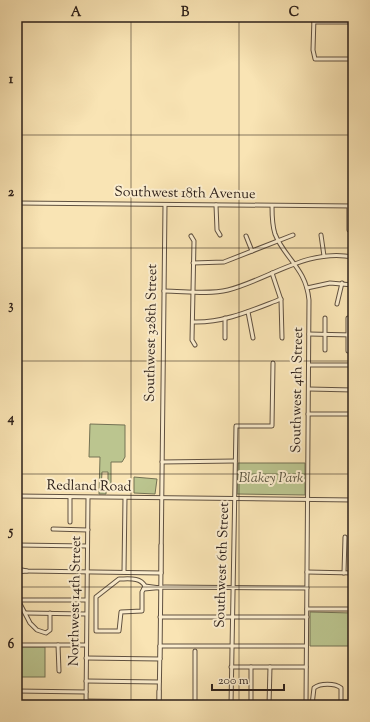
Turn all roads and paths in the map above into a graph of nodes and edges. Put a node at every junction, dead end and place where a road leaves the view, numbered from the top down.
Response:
1 (314, 17) edge
2 (314, 22) junction
3 (353, 22) edge
4 (353, 59) edge
5 (17, 203) edge
6 (165, 205) junction
7 (216, 205) junction
8 (272, 206) junction
9 (351, 206) edge
10 (349, 230) dead end
11 (220, 235) dead end
12 (293, 235) dead end
13 (321, 235) dead end
14 (191, 236) dead end
15 (246, 236) dead end
16 (278, 241) junction
17 (252, 252) junction
18 (324, 256) junction
19 (353, 257) edge
20 (193, 263) junction
21 (295, 264) junction
22 (272, 273) junction
23 (342, 283) junction
24 (353, 285) edge
25 (307, 288) junction
26 (164, 291) junction
27 (193, 291) junction
28 (281, 299) junction
29 (338, 304) dead end
30 (248, 312) junction
31 (225, 318) junction
32 (325, 318) dead end
33 (348, 318) dead end
34 (193, 322) junction
35 (309, 334) junction
36 (324, 334) junction
37 (348, 334) junction
38 (353, 334) edge
39 (225, 338) dead end
40 (253, 338) dead end
41 (282, 338) dead end
42 (195, 345) dead end
43 (324, 350) dead end
44 (348, 351) dead end
45 (273, 363) dead end
46 (309, 365) junction
47 (353, 365) edge
48 (309, 389) junction
49 (353, 390) edge
50 (308, 414) junction
51 (353, 414) edge
52 (235, 461) junction
53 (162, 462) junction
54 (17, 496) edge
55 (70, 497) junction
56 (88, 498) junction
57 (125, 498) junction
58 (161, 499) junction
59 (235, 499) junction
60 (308, 499) junction
61 (353, 500) edge
62 (70, 522) dead end
63 (53, 529) dead end
64 (88, 530) junction
65 (345, 537) dead end
66 (17, 545) edge
67 (87, 546) junction
68 (17, 570) edge
69 (87, 572) junction
70 (124, 572) junction
71 (307, 572) junction
72 (160, 573) junction
73 (344, 573) junction
74 (353, 573) edge
75 (145, 588) junction
76 (160, 588) junction
77 (233, 588) junction
78 (307, 588) junction
79 (18, 600) edge
80 (86, 600) junction
81 (307, 609) junction
82 (353, 609) edge
83 (50, 613) junction
84 (26, 614) junction
85 (86, 614) junction
86 (160, 617) junction
87 (232, 617) junction
88 (307, 617) junction
89 (17, 645) edge
90 (58, 645) junction
91 (86, 645) junction
92 (160, 646) junction
93 (232, 646) junction
94 (306, 646) junction
95 (196, 651) dead end
96 (86, 658) junction
97 (160, 659) junction
98 (306, 667) junction
99 (232, 668) junction
100 (251, 668) junction
101 (270, 668) junction
102 (58, 671) dead end
103 (86, 681) junction
104 (159, 682) junction
105 (17, 691) edge
106 (86, 692) junction
107 (86, 703) edge
108 (122, 703) edge
109 (159, 703) edge
110 (195, 705) edge
111 (231, 705) edge
112 (251, 705) edge
113 (269, 705) edge
114 (306, 705) edge
115 (312, 705) edge
116 (341, 705) edge

1 - 2 street
2 - 3 street
2 - 4 street
5 - 6 street, Southwest 18th Avenue
6 - 7 street, Southwest 18th Avenue
6 - 26 street, Southwest 328th Street
7 - 8 street, Southwest 18th Avenue
7 - 11 street
8 - 9 street, Southwest 18th Avenue
8 - 16 street, Southwest 4th Street
9 - 10 street
12 - 16 street
13 - 18 street
14 - 20 street
15 - 17 street
16 - 17 street
16 - 21 street, Southwest 4th Street
17 - 20 street
18 - 19 street
18 - 21 street
20 - 27 street
21 - 22 street
21 - 25 street, Southwest 4th Street
22 - 27 street
22 - 28 street
23 - 24 street
23 - 25 street
23 - 29 street
25 - 35 street, Southwest 4th Street
26 - 27 street
26 - 53 street, Southwest 328th Street
27 - 34 street
28 - 30 street
28 - 41 street
30 - 31 street
30 - 40 street
31 - 34 street
31 - 39 street
32 - 36 street
33 - 37 street
34 - 42 street
35 - 36 street
35 - 46 street, Southwest 4th Street
36 - 37 street
36 - 43 street
37 - 38 street
37 - 44 street
45 - 52 street, Southwest 6th Street
46 - 47 street
46 - 48 street, Southwest 4th Street
48 - 49 street
48 - 50 street, Southwest 4th Street
50 - 51 street
50 - 60 street, Southwest 4th Street
52 - 53 street
52 - 59 street, Southwest 6th Street
53 - 58 street, Southwest 328th Street
54 - 55 street, Redland Road
55 - 56 street, Redland Road
55 - 62 street
56 - 57 street, Redland Road
56 - 64 street, Northwest 14th Street
57 - 58 street, Redland Road
57 - 70 street
58 - 59 street, Redland Road
58 - 72 street, Southwest 328th Street
59 - 60 street, Redland Road
59 - 77 street, Southwest 6th Street
60 - 61 street, Redland Road
60 - 71 street, Southwest 4th Street
63 - 64 street
64 - 67 street, Northwest 14th Street
65 - 73 street
66 - 67 street
67 - 69 street, Northwest 14th Street
68 - 69 street
69 - 70 street
69 - 80 street, Northwest 14th Street
70 - 72 street
71 - 73 street
71 - 78 street, Southwest 4th Street
72 - 76 street, Southwest 328th Street
73 - 74 street
75 - 75 street
75 - 76 street
76 - 77 street
76 - 86 street, Southwest 328th Street
77 - 78 street
77 - 87 street, Southwest 6th Street
78 - 81 street, Southwest 4th Street
79 - 80 street
79 - 84 street
80 - 85 street, Northwest 14th Street
81 - 82 street
81 - 88 street, Southwest 4th Street
83 - 84 street
83 - 84 street
83 - 85 street
85 - 91 street, Northwest 14th Street
86 - 87 street
86 - 92 street, Southwest 328th Street
87 - 88 street
87 - 93 street, Southwest 6th Street
88 - 94 street, Southwest 4th Street
89 - 90 street
90 - 91 street
90 - 102 street
91 - 96 street, Northwest 14th Street
92 - 93 street
92 - 97 street, Southwest 328th Street
93 - 94 street
93 - 99 street, Southwest 6th Street
94 - 98 street, Southwest 4th Street
95 - 110 street
96 - 97 street
96 - 103 street, Northwest 14th Street
97 - 104 street, Southwest 328th Street
98 - 101 street
98 - 114 street, Southwest 4th Street
99 - 100 street
99 - 111 street, Southwest 6th Street
100 - 101 street
100 - 112 street
101 - 113 street
103 - 104 street
103 - 106 street, Northwest 14th Street
104 - 109 street, Southwest 328th Street
105 - 106 street
106 - 107 street, Northwest 14th Street
107 - 108 street
108 - 109 street
115 - 116 street

